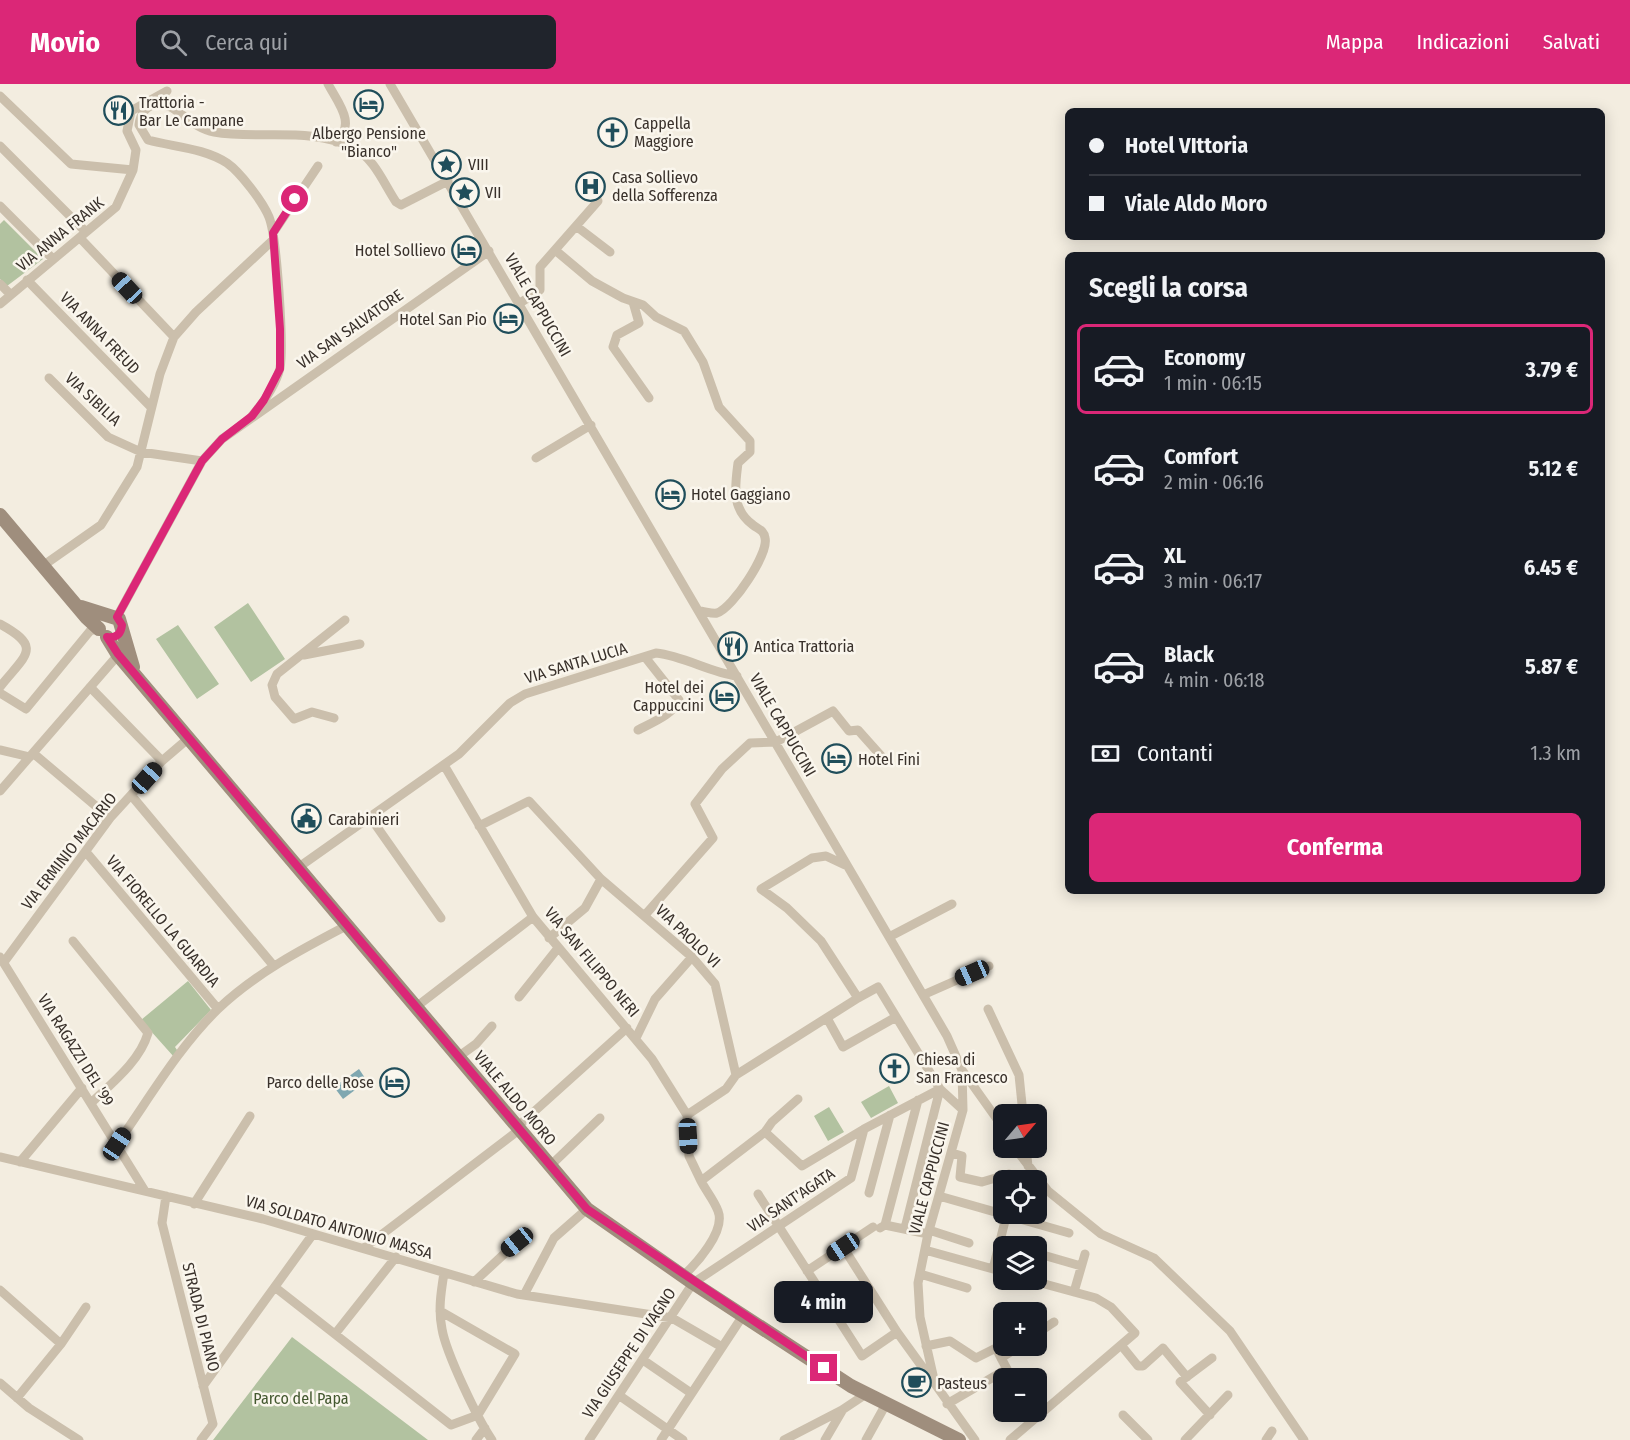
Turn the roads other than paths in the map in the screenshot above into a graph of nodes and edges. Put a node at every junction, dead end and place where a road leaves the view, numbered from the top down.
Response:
1 (328, 84) edge
2 (390, 84) edge
3 (165, 87) edge
4 (0, 96) edge
5 (165, 104) junction
6 (336, 142) junction
7 (0, 147) edge
8 (318, 166) dead end
9 (133, 170) junction
10 (448, 181) junction
11 (598, 201) dead end
12 (0, 206) edge
13 (576, 226) junction
14 (83, 235) junction
15 (273, 237) junction
16 (555, 250) junction
17 (489, 251) junction
18 (610, 252) dead end
19 (53, 259) junction
20 (27, 280) junction
21 (0, 284) edge
22 (10, 294) junction
23 (633, 302) junction
24 (520, 303) junction
25 (0, 304) edge
26 (174, 337) junction
27 (49, 378) dead end
28 (649, 398) dead end
29 (151, 407) junction
30 (252, 416) junction
31 (591, 425) junction
32 (141, 452) junction
33 (536, 458) dead end
34 (202, 461) junction
35 (0, 515) edge
36 (44, 565) junction
37 (699, 611) junction
38 (345, 620) dead end
39 (0, 624) edge
40 (108, 625) junction
41 (360, 644) dead end
42 (118, 654) junction
43 (301, 655) junction
44 (645, 657) junction
45 (135, 675) junction
46 (737, 676) junction
47 (0, 687) edge
48 (90, 687) junction
49 (0, 693) edge
50 (334, 718) dead end
51 (638, 730) dead end
52 (190, 737) junction
53 (776, 742) junction
54 (1, 750) edge
55 (31, 755) junction
56 (883, 758) dead end
57 (162, 761) junction
58 (444, 765) junction
59 (20, 768) junction
60 (0, 791) edge
61 (131, 795) junction
62 (370, 817) junction
63 (111, 818) junction
64 (479, 826) junction
65 (86, 852) junction
66 (845, 865) junction
67 (299, 867) junction
68 (601, 879) junction
69 (952, 904) dead end
70 (645, 915) junction
71 (533, 917) junction
72 (441, 918) dead end
73 (348, 925) junction
74 (889, 937) junction
75 (549, 938) junction
76 (73, 941) dead end
77 (558, 948) junction
78 (692, 957) junction
79 (2, 959) edge
80 (273, 965) junction
81 (989, 966) dead end
82 (923, 995) junction
83 (519, 997) dead end
84 (858, 998) junction
85 (416, 1007) junction
86 (218, 1009) junction
87 (988, 1009) dead end
88 (827, 1017) junction
89 (896, 1017) junction
90 (492, 1026) dead end
91 (627, 1028) junction
92 (636, 1038) junction
93 (458, 1057) junction
94 (962, 1070) junction
95 (736, 1076) junction
96 (82, 1088) junction
97 (940, 1089) junction
98 (798, 1099) dead end
99 (918, 1100) junction
100 (91, 1103) junction
101 (1022, 1104) edge
102 (963, 1110) junction
103 (993, 1114) edge
104 (687, 1115) junction
105 (890, 1115) junction
106 (250, 1116) dead end
107 (600, 1118) dead end
108 (518, 1128) junction
109 (864, 1129) junction
110 (765, 1132) junction
111 (117, 1144) junction
112 (952, 1153) junction
113 (0, 1157) edge
114 (1022, 1158) edge
115 (1027, 1158) edge
116 (20, 1162) junction
117 (550, 1166) junction
118 (1028, 1167) junction
119 (993, 1179) edge
120 (701, 1181) junction
121 (145, 1191) junction
122 (869, 1193) dead end
123 (758, 1194) dead end
124 (166, 1196) junction
125 (939, 1196) junction
126 (194, 1204) junction
127 (587, 1209) junction
128 (993, 1213) edge
129 (1034, 1224) edge
130 (778, 1227) junction
131 (879, 1227) junction
132 (905, 1228) junction
133 (929, 1232) junction
134 (1069, 1233) dead end
135 (313, 1234) junction
136 (517, 1242) dead end
137 (969, 1243) dead end
138 (843, 1247) junction
139 (364, 1248) junction
140 (925, 1250) junction
141 (1085, 1254) dead end
142 (1047, 1256) edge
143 (396, 1257) junction
144 (1081, 1266) junction
145 (993, 1269) edge
146 (807, 1271) junction
147 (444, 1273) junction
148 (920, 1274) junction
149 (688, 1279) junction
150 (474, 1282) junction
151 (1047, 1285) edge
152 (276, 1288) junction
153 (967, 1288) dead end
154 (0, 1290) edge
155 (1074, 1292) junction
156 (524, 1295) junction
157 (86, 1307) dead end
158 (440, 1311) junction
159 (744, 1314) junction
160 (672, 1318) junction
161 (1054, 1322) dead end
162 (1047, 1327) edge
163 (897, 1332) junction
164 (334, 1334) junction
165 (61, 1344) junction
166 (1121, 1345) junction
167 (926, 1346) junction
168 (722, 1347) junction
169 (1004, 1356) edge
170 (1001, 1358) junction
171 (1212, 1358) dead end
172 (643, 1360) junction
173 (1187, 1377) junction
174 (0, 1383) edge
175 (935, 1384) junction
176 (203, 1386) junction
177 (691, 1393) junction
178 (866, 1394) junction
179 (1228, 1395) dead end
180 (620, 1396) junction
181 (17, 1398) junction
182 (886, 1404) junction
183 (947, 1404) junction
184 (842, 1410) junction
185 (478, 1415) junction
186 (1123, 1415) dead end
187 (1210, 1415) junction
188 (957, 1418) junction
189 (485, 1428) junction
190 (668, 1430) junction
191 (1272, 1431) dead end
192 (79, 1440) edge
193 (201, 1440) edge
194 (476, 1440) edge
195 (492, 1440) edge
196 (589, 1440) edge
197 (661, 1440) edge
198 (683, 1440) edge
199 (784, 1440) edge
200 (825, 1440) edge
201 (866, 1440) edge
202 (958, 1440) edge
203 (975, 1440) edge
204 (1010, 1440) edge
205 (1148, 1440) edge
206 (1185, 1440) edge
207 (1266, 1440) edge
208 (1304, 1440) edge

1 - 6 street
2 - 10 street, VIALE CAPPUCCINI
3 - 5 street
3 - 9 street, VIA ANNA FRANK
4 - 9 street
5 - 6 street
5 - 15 street
6 - 10 street
7 - 14 street
8 - 15 street
9 - 14 street, VIA ANNA FRANK
10 - 17 street, VIALE CAPPUCCINI
11 - 13 street
12 - 19 street
13 - 16 street
13 - 18 street
14 - 19 street, VIA ANNA FRANK
14 - 26 street
15 - 26 street
15 - 30 street
16 - 23 street
16 - 24 street
17 - 24 street, VIALE CAPPUCCINI
17 - 30 street, VIA SAN SALVATORE
19 - 20 street, VIA ANNA FRANK
20 - 22 street, VIA ANNA FRANK
20 - 29 street, VIA ANNA FREUD
21 - 22 street
22 - 25 street, VIA ANNA FRANK
23 - 28 street
23 - 37 street
24 - 31 street, VIALE CAPPUCCINI
26 - 29 street
27 - 32 street, VIA SIBILIA
29 - 32 street
30 - 34 street, VIA SAN SALVATORE
31 - 33 street
31 - 37 street, VIALE CAPPUCCINI
32 - 34 street, VIA SIBILIA
32 - 36 street
34 - 40 street, VIA SAN SALVATORE
35 - 36 main road, VIALE ALDO MORO
36 - 40 main road, VIALE ALDO MORO
37 - 46 street, VIALE CAPPUCCINI
38 - 43 street
39 - 47 street
40 - 42 main road, VIALE ALDO MORO
40 - 45 main road, VIALE ALDO MORO
40 - 49 street
41 - 43 street
42 - 45 main road, VIALE ALDO MORO
42 - 48 street
43 - 50 street
44 - 46 street, VIA SANTA LUCIA
44 - 51 street
44 - 58 street, VIA SANTA LUCIA
45 - 52 main road, VIALE ALDO MORO
46 - 53 street, VIALE CAPPUCCINI
48 - 55 street
48 - 57 street
52 - 57 street, VIA ERMINIO MACARIO
52 - 67 main road, VIALE ALDO MORO
53 - 56 street
53 - 66 street, VIALE CAPPUCCINI
53 - 70 street
54 - 55 street
54 - 59 street
55 - 59 street
55 - 63 street
57 - 61 street, VIA ERMINIO MACARIO
58 - 62 street, VIA SANTA LUCIA
58 - 64 street, VIA SAN FILIPPO NERI
59 - 60 street
61 - 63 street, VIA ERMINIO MACARIO
61 - 80 street
62 - 67 street, VIA SANTA LUCIA
62 - 72 street
63 - 65 street, VIA ERMINIO MACARIO
64 - 68 street, VIA PAOLO VI
64 - 71 street, VIA SAN FILIPPO NERI
65 - 79 street, VIA ERMINIO MACARIO
65 - 86 street, VIA FIORELLO LA GUARDIA
66 - 74 street, VIALE CAPPUCCINI
66 - 84 street
67 - 73 main road, VIALE ALDO MORO
68 - 70 street, VIA PAOLO VI
68 - 75 street
69 - 74 street
70 - 78 street, VIA PAOLO VI
71 - 75 street, VIA SAN FILIPPO NERI
71 - 85 street
73 - 80 street
73 - 85 main road, VIALE ALDO MORO
74 - 82 street, VIALE CAPPUCCINI
75 - 77 street, VIA SAN FILIPPO NERI
76 - 100 street
77 - 83 street
77 - 91 street, VIA SAN FILIPPO NERI
78 - 92 street
78 - 95 street, VIA PAOLO VI
79 - 96 street, VIA RAGAZZI DEL '99
80 - 86 street
81 - 82 street
82 - 94 street, VIALE CAPPUCCINI
84 - 88 street
84 - 89 street
85 - 93 main road, VIALE ALDO MORO
86 - 111 street
87 - 101 street
88 - 89 street
88 - 95 street
89 - 97 street
90 - 93 street
91 - 92 street, VIA SAN FILIPPO NERI
91 - 108 street
92 - 104 street, VIA SAN FILIPPO NERI
93 - 108 main road, VIALE ALDO MORO
94 - 102 street, VIALE CAPPUCCINI
94 - 103 street
95 - 104 street
96 - 100 street, VIA RAGAZZI DEL '99
96 - 116 street
97 - 99 street
97 - 102 street
97 - 132 street
98 - 110 street
99 - 105 street
99 - 131 street
100 - 111 street, VIA RAGAZZI DEL '99
102 - 112 street, VIALE CAPPUCCINI
104 - 120 street, VIA SAN FILIPPO NERI
105 - 109 street
105 - 122 street
106 - 126 street
107 - 117 street
108 - 117 main road, VIALE ALDO MORO
108 - 139 street
109 - 110 street
109 - 130 street, VIA SANT'AGATA
110 - 120 street
111 - 121 street, VIA RAGAZZI DEL '99
112 - 119 street
112 - 125 street, VIALE CAPPUCCINI
113 - 116 street, VIA SOLDATO ANTONIO MASSA
114 - 118 street
115 - 118 street
116 - 121 street, VIA SOLDATO ANTONIO MASSA
117 - 127 main road, VIALE ALDO MORO
118 - 208 street
120 - 149 street, VIA SAN FILIPPO NERI
121 - 124 street, VIA SOLDATO ANTONIO MASSA
123 - 130 street
124 - 126 street, VIA SOLDATO ANTONIO MASSA
124 - 176 street, STRADA DI PIANO
125 - 128 street
125 - 133 street, VIALE CAPPUCCINI
126 - 135 street, VIA SOLDATO ANTONIO MASSA
127 - 149 main road, VIALE ALDO MORO
127 - 156 street
129 - 134 street
130 - 146 street
130 - 149 street, VIA SANT'AGATA
131 - 132 street
131 - 138 street
132 - 133 street
133 - 137 street
133 - 140 street, VIALE CAPPUCCINI
135 - 139 street, VIA SOLDATO ANTONIO MASSA
135 - 152 street
136 - 150 street
138 - 146 street
138 - 163 street
139 - 143 street, VIA SOLDATO ANTONIO MASSA
140 - 145 street
140 - 148 street, VIALE CAPPUCCINI
141 - 144 street
142 - 144 street
143 - 147 street, VIA SOLDATO ANTONIO MASSA
143 - 164 street
144 - 155 street
146 - 163 street
147 - 150 street, VIA SOLDATO ANTONIO MASSA
147 - 158 street
148 - 153 street
148 - 167 street, VIALE CAPPUCCINI
149 - 159 main road, VIALE ALDO MORO
149 - 160 street, VIA GIUSEPPE DI VAGNO
150 - 156 street, VIA SOLDATO ANTONIO MASSA
151 - 155 street
152 - 164 street
152 - 176 street
154 - 165 street
155 - 166 street
156 - 160 street, VIA SOLDATO ANTONIO MASSA
157 - 165 street
158 - 185 street
158 - 185 street
159 - 168 street
159 - 178 main road, VIALE ALDO MORO
160 - 168 street
160 - 172 street, VIA GIUSEPPE DI VAGNO
161 - 162 street
163 - 175 street
164 - 185 street
165 - 181 street
166 - 173 street
166 - 204 street
167 - 170 street
167 - 175 street, VIALE CAPPUCCINI
168 - 177 street
169 - 170 street
170 - 183 street
171 - 173 street
172 - 177 street
172 - 180 street, VIA GIUSEPPE DI VAGNO
173 - 187 street
174 - 181 street
175 - 183 street, VIALE CAPPUCCINI
176 - 193 street, STRADA DI PIANO
177 - 190 street
178 - 182 main road, VIALE ALDO MORO
178 - 184 street
179 - 187 street
180 - 190 street
180 - 196 street, VIA GIUSEPPE DI VAGNO
181 - 192 street
182 - 201 street
182 - 202 main road, VIALE ALDO MORO
183 - 188 street, VIALE CAPPUCCINI
184 - 199 street
184 - 200 street
185 - 189 street
186 - 205 street
187 - 206 street
188 - 202 street
188 - 203 street, VIALE CAPPUCCINI
189 - 194 street
189 - 195 street
190 - 197 street
190 - 198 street
191 - 207 street

